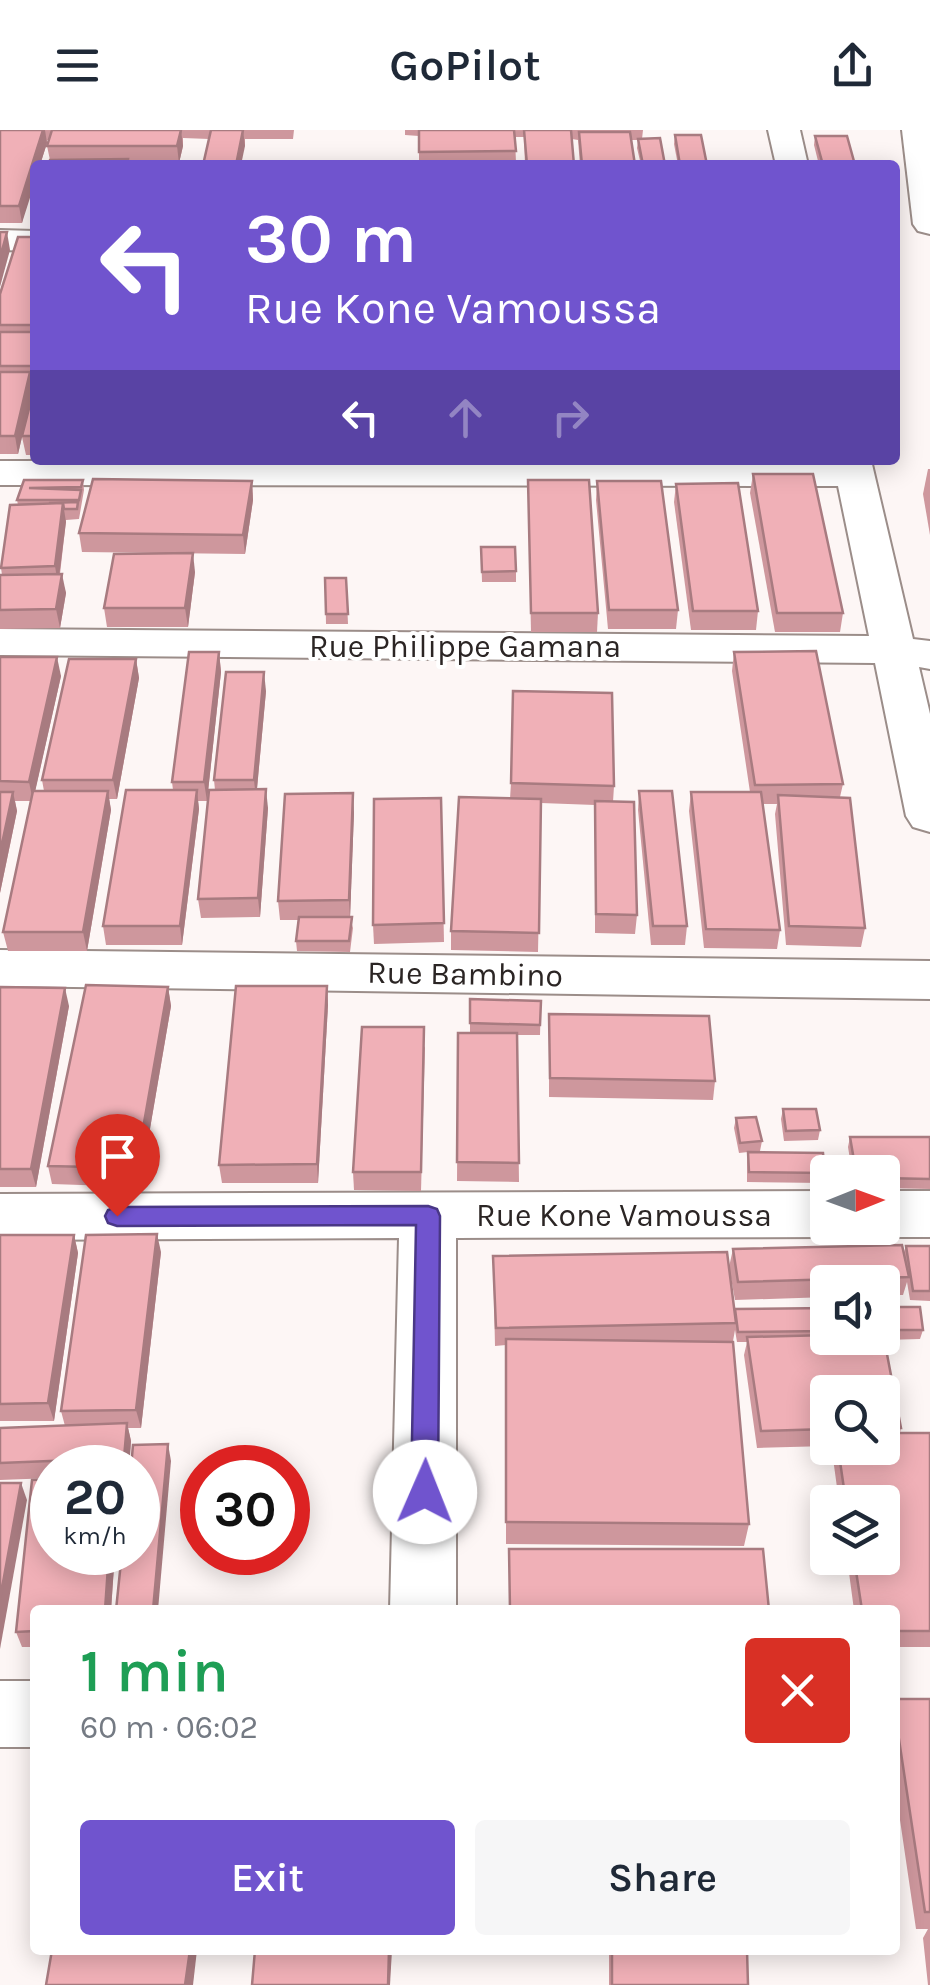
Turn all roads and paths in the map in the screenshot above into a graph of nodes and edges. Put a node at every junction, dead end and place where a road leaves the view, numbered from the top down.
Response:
1 (784, 130) edge
2 (918, 130) edge
3 (791, 160) edge
4 (930, 224) edge
5 (0, 240) edge
6 (30, 241) edge
7 (854, 467) edge
8 (0, 473) edge
9 (0, 642) edge
10 (912, 652) edge
11 (930, 816) edge
12 (0, 968) edge
13 (930, 980) edge
14 (810, 1214) edge
15 (900, 1214) edge
16 (930, 1214) edge
17 (428, 1216) junction
18 (0, 1217) edge
19 (423, 1605) edge
20 (0, 1714) edge
21 (30, 1714) edge

1 - 3 street
2 - 4 street
5 - 6 street
7 - 8 street
7 - 10 street
9 - 10 street, Rue Philippe Gamana
10 - 11 street
12 - 13 street, Rue Bambino
14 - 17 street, Rue Kone Vamoussa
15 - 16 street
17 - 18 street, Rue Kone Vamoussa
17 - 19 street
20 - 21 street

